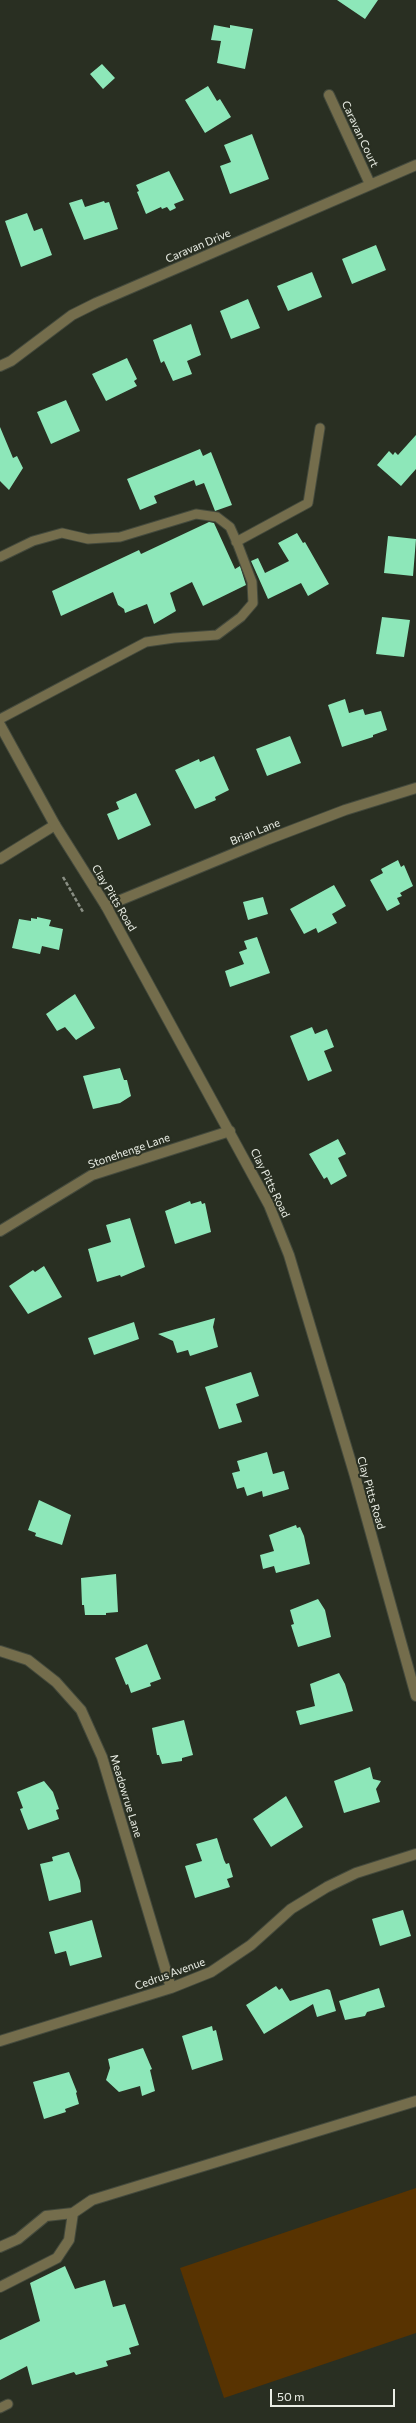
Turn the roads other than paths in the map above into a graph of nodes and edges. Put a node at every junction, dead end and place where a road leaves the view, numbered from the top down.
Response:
1 (329, 95) dead end
2 (416, 165) edge
3 (370, 184) junction
4 (0, 366) edge
5 (320, 428) dead end
6 (236, 542) junction
7 (0, 557) edge
8 (0, 719) edge
9 (0, 725) edge
10 (416, 788) edge
11 (55, 825) junction
12 (0, 859) edge
13 (106, 906) junction
14 (230, 1131) junction
15 (0, 1231) edge
16 (0, 1652) edge
17 (416, 1696) edge
18 (416, 1854) edge
19 (171, 1988) junction
20 (0, 2041) edge
21 (416, 2101) edge
22 (73, 2213) junction
23 (0, 2248) edge
24 (0, 2287) edge

1 - 3 street, Caravan Court
2 - 3 street, Caravan Drive
3 - 4 street, Caravan Drive
5 - 6 lane
6 - 7 lane
6 - 8 lane
9 - 11 street, Clay Pitts Road
10 - 13 street, Brian Lane
11 - 12 street
11 - 13 street, Clay Pitts Road
13 - 14 street, Clay Pitts Road
14 - 15 street, Stonehenge Lane
14 - 17 street, Clay Pitts Road
16 - 19 street, Meadowrue Lane
18 - 19 street, Cedrus Avenue
19 - 20 street, Cedrus Avenue
21 - 22 street
22 - 23 street
22 - 24 street

